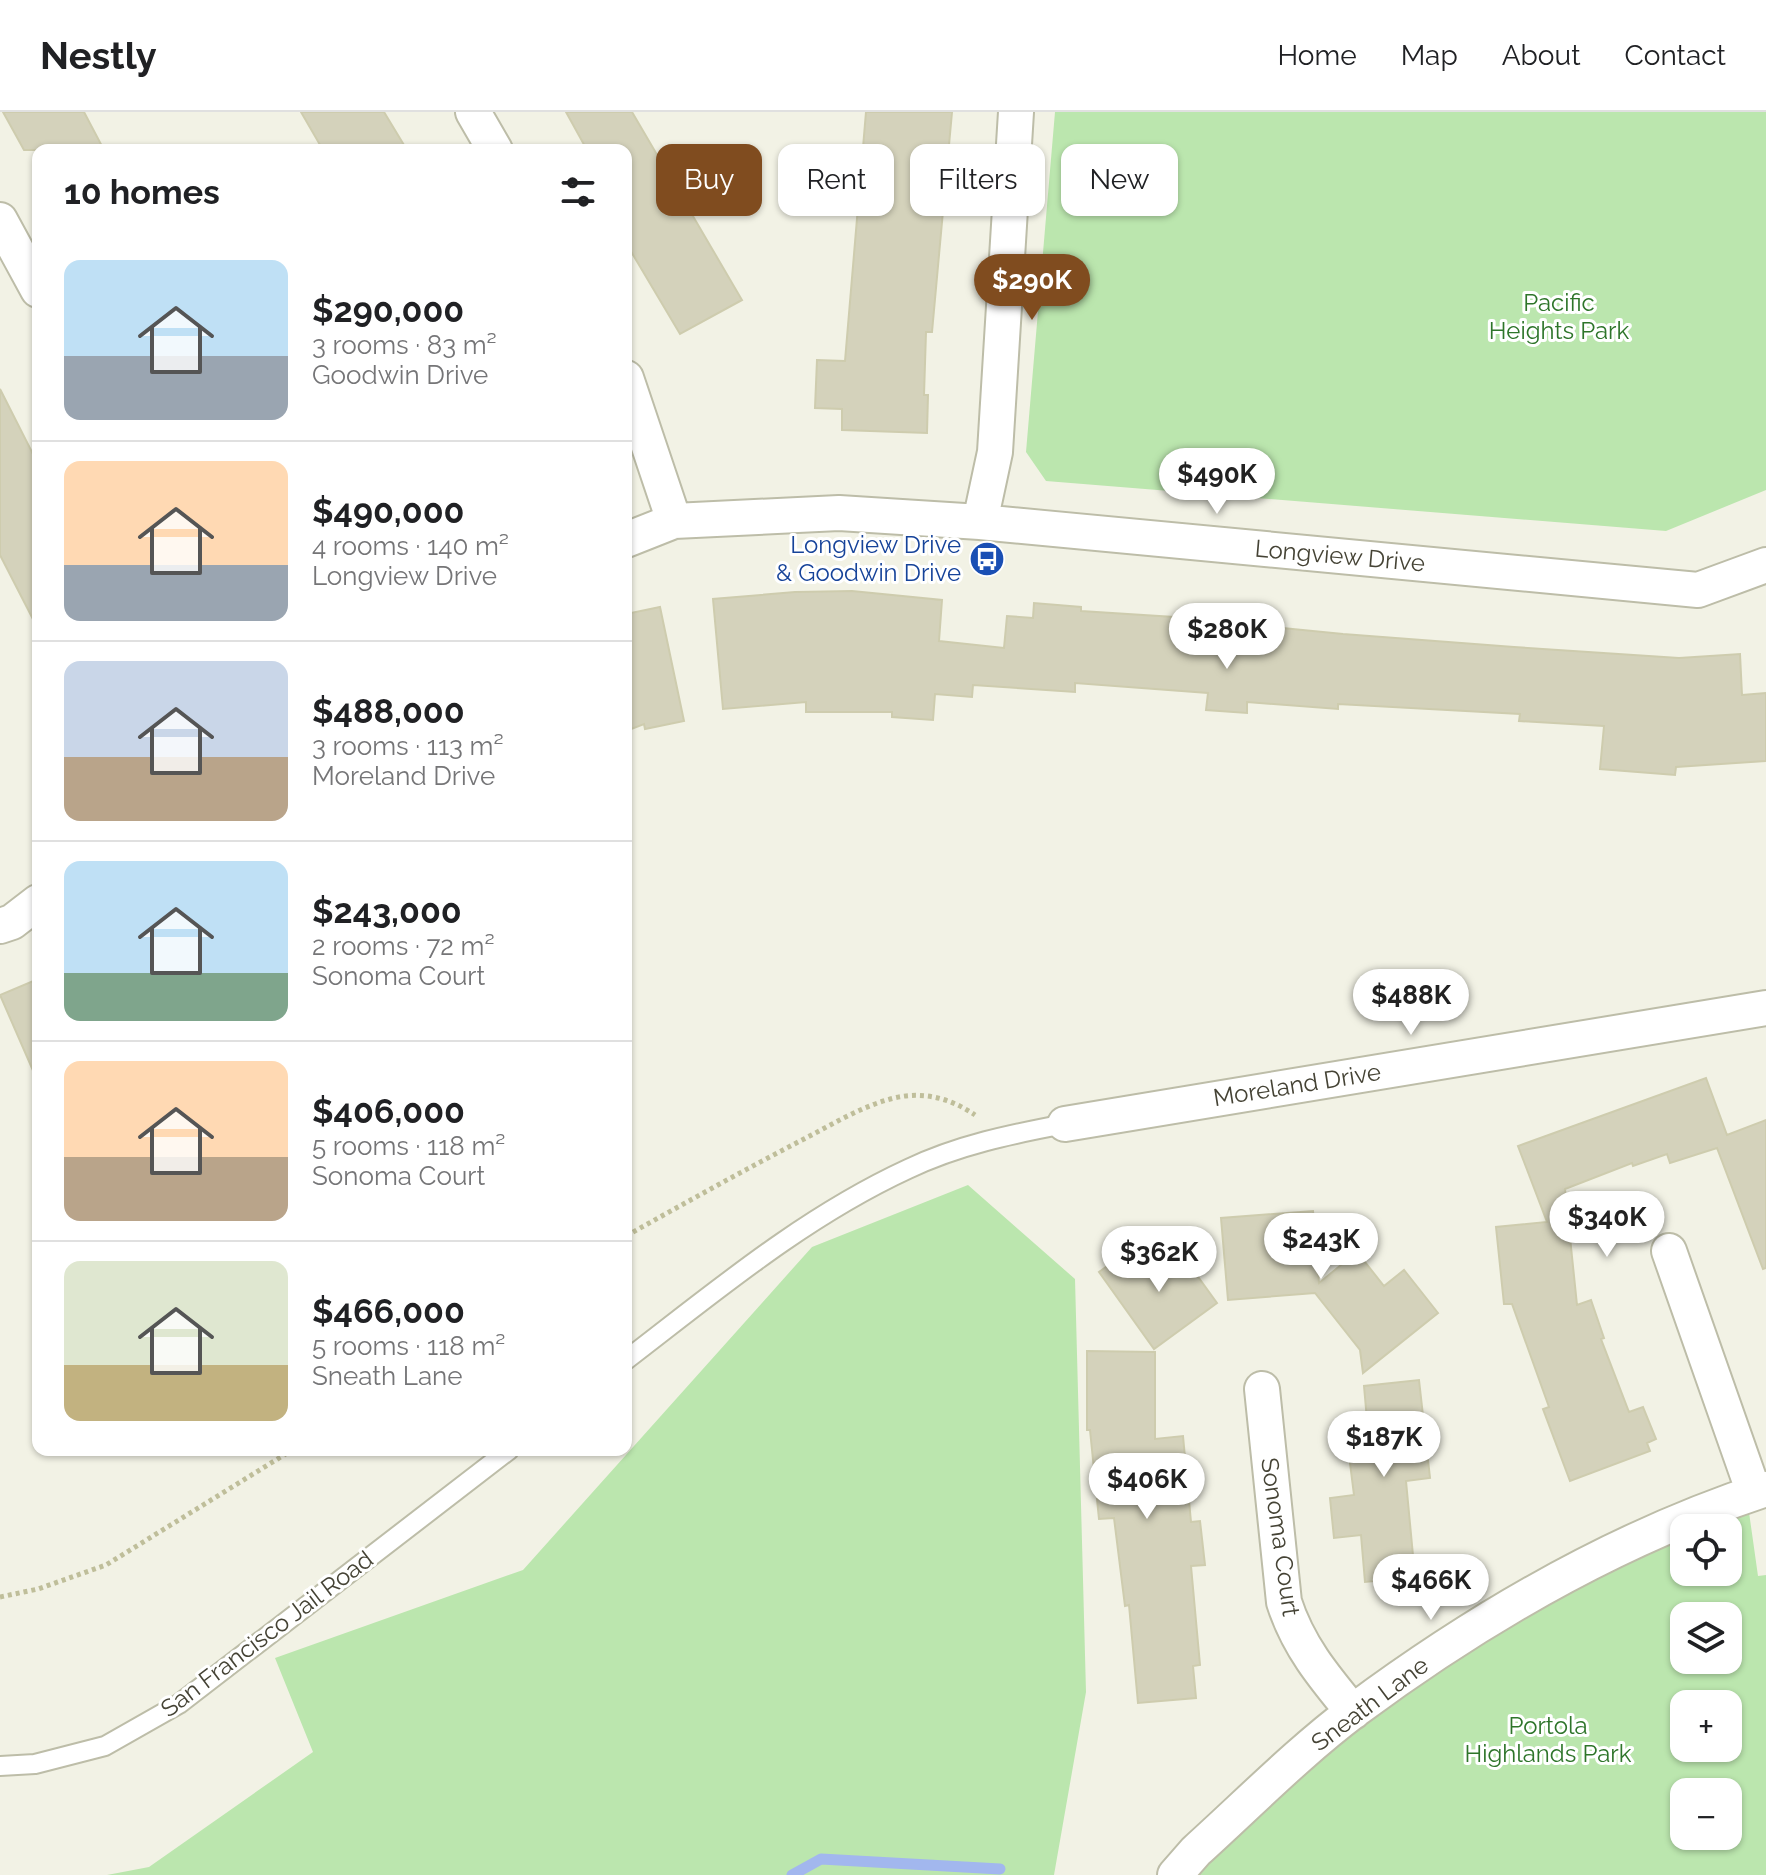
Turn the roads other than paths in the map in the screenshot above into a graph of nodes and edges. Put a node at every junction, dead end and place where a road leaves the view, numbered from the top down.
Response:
1 (473, 112) edge
2 (1016, 112) edge
3 (492, 144) edge
4 (0, 220) edge
5 (32, 279) edge
6 (632, 396) edge
7 (674, 521) junction
8 (980, 522) junction
9 (632, 538) edge
10 (1766, 565) edge
11 (32, 907) edge
12 (0, 926) edge
13 (1766, 1008) edge
14 (1065, 1124) joint
15 (1669, 1251) dead end
16 (632, 1355) edge
17 (1262, 1389) dead end
18 (501, 1456) edge
19 (1760, 1491) edge
20 (1353, 1712) junction
21 (0, 1766) edge
22 (1175, 1875) edge

1 - 3 street
2 - 8 street
4 - 5 street
6 - 7 street
7 - 8 street, Longview Drive
7 - 9 street, Longview Drive
8 - 10 street, Longview Drive
11 - 12 street
13 - 14 street, Moreland Drive
14 - 16 lane
15 - 19 street
17 - 20 street, Sonoma Court
18 - 21 lane, San Francisco Jail Road
19 - 20 street, Sneath Lane
20 - 22 street, Sneath Lane

